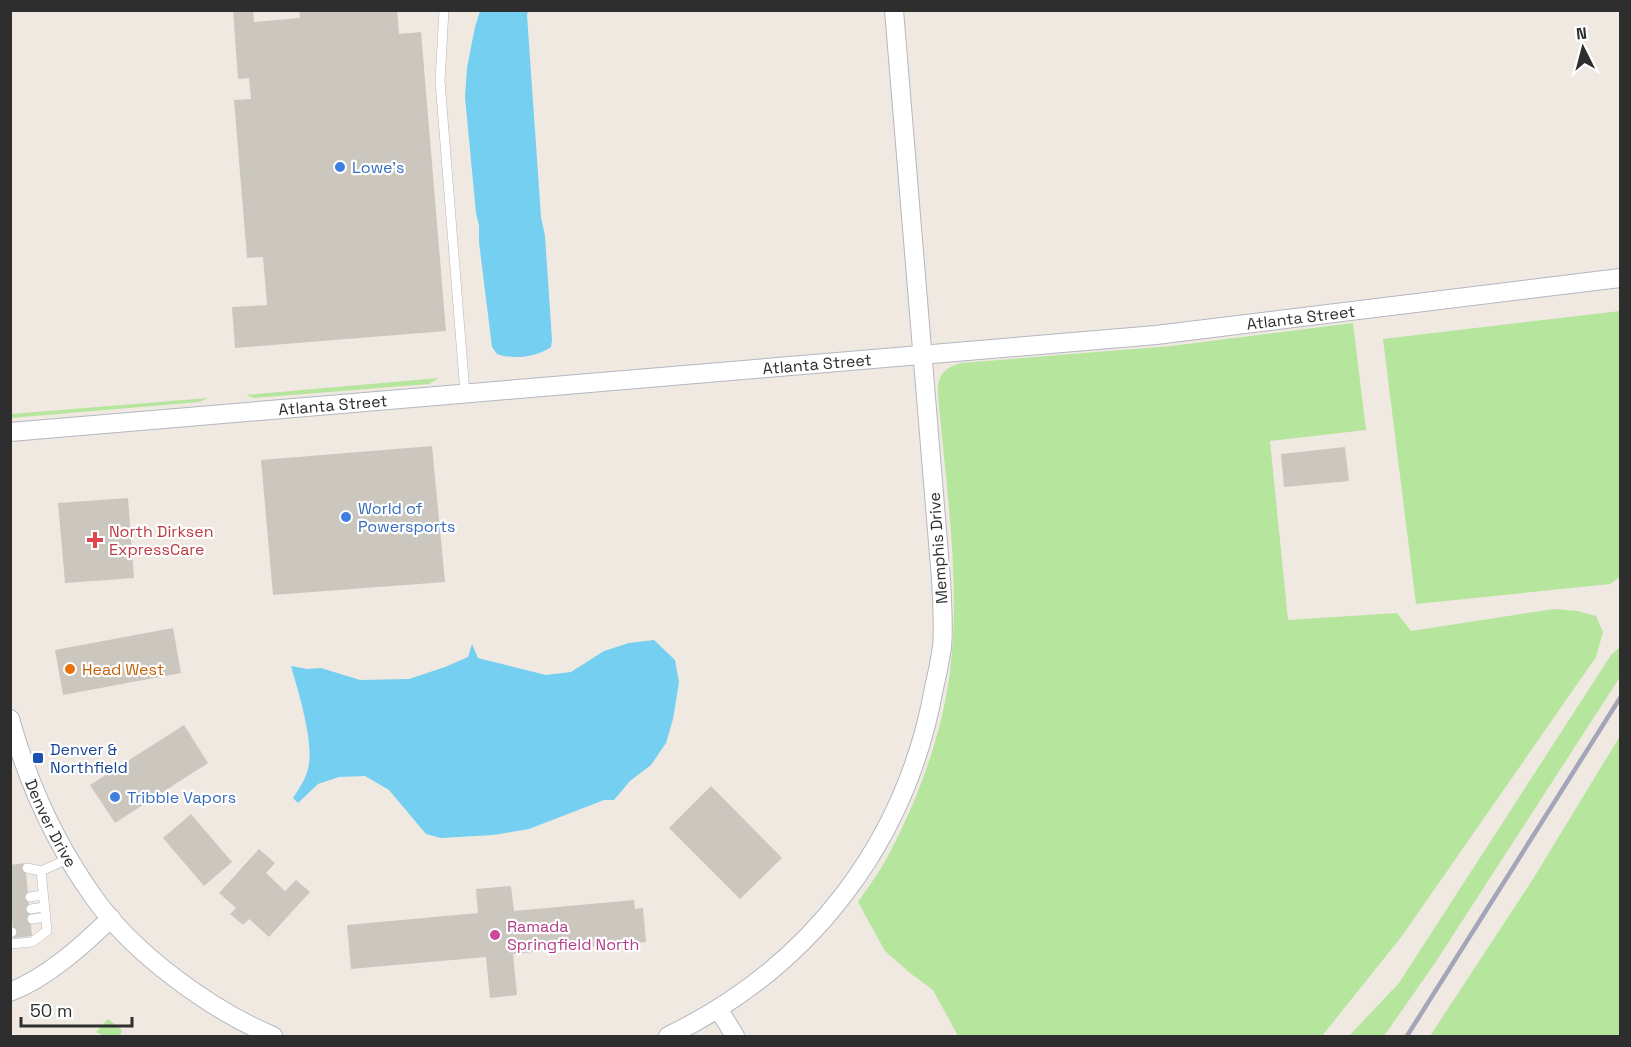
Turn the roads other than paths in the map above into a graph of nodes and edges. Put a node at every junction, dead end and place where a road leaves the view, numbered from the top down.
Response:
1 (444, 10) edge
2 (894, 10) edge
3 (1620, 278) edge
4 (922, 356) junction
5 (465, 393) junction
6 (10, 432) edge
7 (10, 719) edge
8 (70, 858) junction
9 (28, 872) dead end
10 (41, 873) junction
11 (43, 895) junction
12 (30, 897) dead end
13 (44, 907) junction
14 (45, 917) junction
15 (111, 918) junction
16 (47, 929) junction
17 (33, 930) dead end
18 (10, 944) edge
19 (10, 992) edge
20 (719, 1010) junction
21 (273, 1036) edge
22 (668, 1036) edge
23 (735, 1036) edge

1 - 5 lane
2 - 4 street, Memphis Drive
3 - 4 street, Atlanta Street
4 - 5 street, Atlanta Street
4 - 20 street, Memphis Drive
5 - 6 street, Atlanta Street
7 - 8 street, Denver Drive
8 - 10 lane
8 - 15 street, Denver Drive
9 - 10 lane
10 - 11 lane
11 - 12 lane
11 - 13 lane
13 - 14 lane
13 - 14 lane
14 - 16 lane
15 - 19 street
15 - 21 street, Denver Drive
16 - 17 lane
16 - 18 lane
20 - 22 street, Memphis Drive
20 - 23 street

